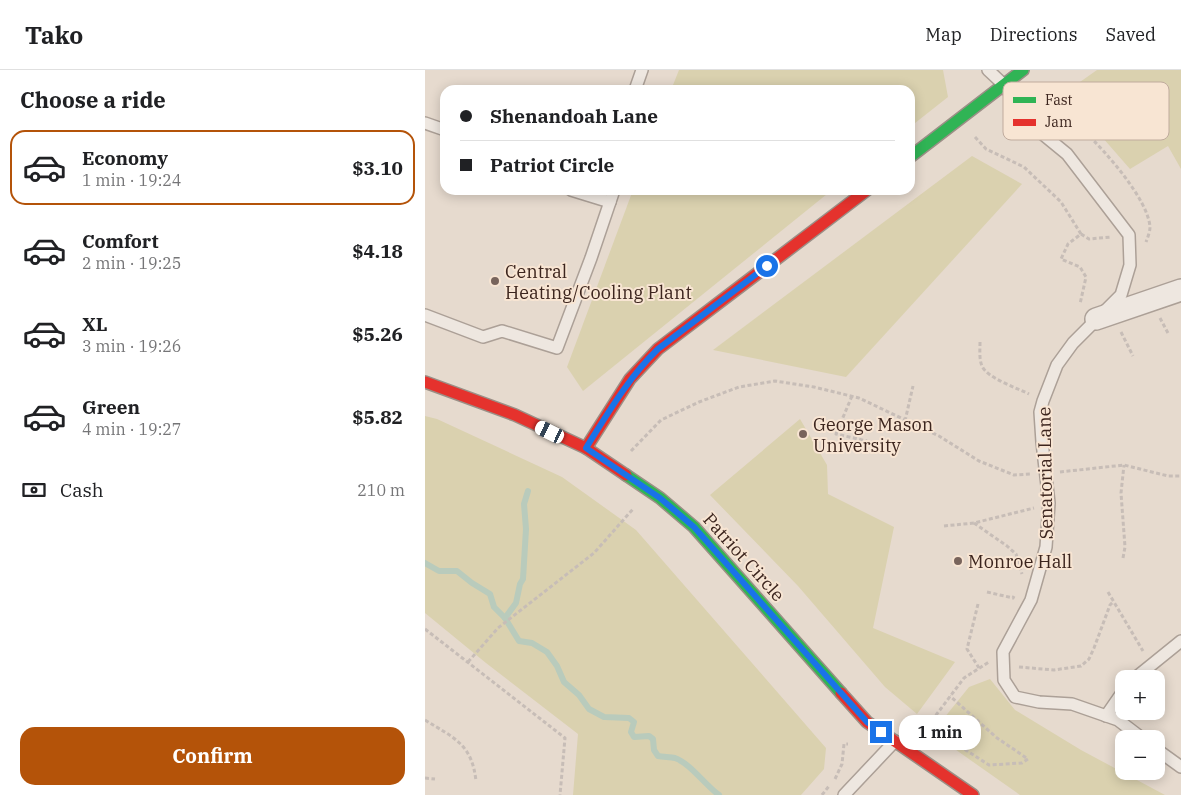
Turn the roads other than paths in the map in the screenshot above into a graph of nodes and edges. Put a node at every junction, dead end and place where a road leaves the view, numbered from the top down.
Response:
1 (642, 70) edge
2 (988, 70) edge
3 (1023, 70) edge
4 (1007, 82) edge
5 (637, 85) edge
6 (1003, 85) joint
7 (425, 123) edge
8 (440, 128) edge
9 (1050, 140) edge
10 (915, 153) edge
11 (587, 195) edge
12 (612, 195) edge
13 (860, 195) edge
14 (610, 202) junction
15 (1181, 290) edge
16 (425, 315) edge
17 (1103, 316) junction
18 (425, 382) edge
19 (586, 448) junction
20 (1181, 641) edge
21 (1145, 670) edge
22 (1115, 703) edge
23 (1106, 716) junction
24 (1131, 730) edge
25 (895, 741) junction
26 (1165, 755) edge
27 (1181, 767) edge
28 (844, 795) edge
29 (973, 795) edge

1 - 5 lane
2 - 6 lane, Senatorial Lane
3 - 4 street
6 - 10 street
7 - 8 lane
9 - 17 lane, Senatorial Lane
11 - 14 lane
12 - 14 lane
13 - 19 street
14 - 16 lane
15 - 17 street
17 - 23 lane, Senatorial Lane
18 - 19 street, Patriot Circle
19 - 25 street, Patriot Circle
20 - 21 lane
22 - 23 lane
23 - 24 lane, Senatorial Lane
25 - 28 lane
25 - 29 street, Patriot Circle
26 - 27 lane

